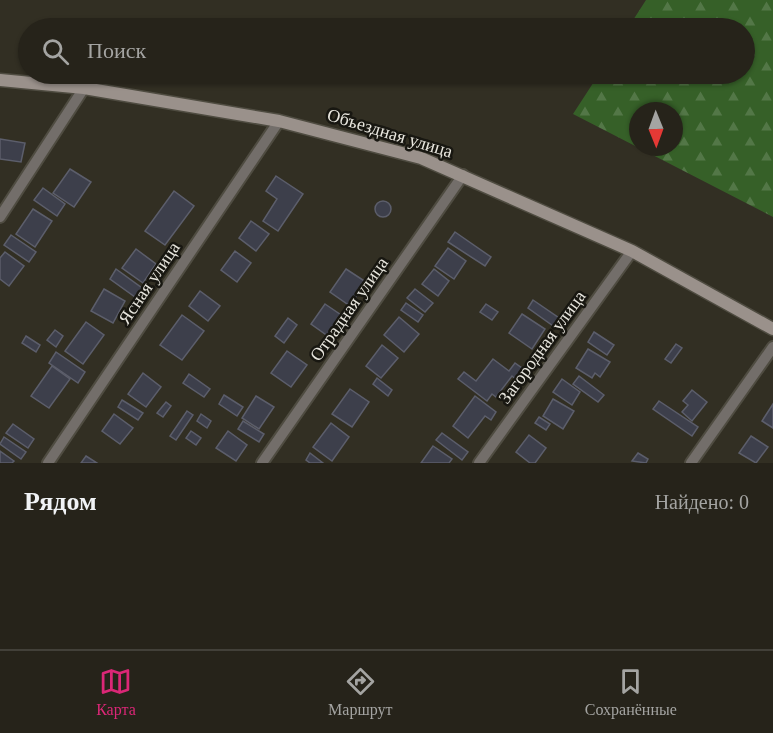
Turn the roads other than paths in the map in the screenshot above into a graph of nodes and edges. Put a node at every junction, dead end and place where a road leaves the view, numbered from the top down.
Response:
1 (0, 80) edge
2 (18, 82) edge
3 (42, 84) edge
4 (84, 88) junction
5 (279, 120) junction
6 (463, 175) junction
7 (0, 218) edge
8 (632, 251) junction
9 (773, 329) edge
10 (773, 347) edge
11 (48, 463) edge
12 (262, 463) edge
13 (479, 463) edge
14 (691, 463) edge

1 - 2 main road, Объездная улица
3 - 4 main road, Объездная улица
4 - 5 main road, Объездная улица
4 - 7 street
5 - 6 main road, Объездная улица
5 - 11 street, Ясная улица
6 - 8 main road, Объездная улица
6 - 12 street, Отрадная улица
8 - 9 main road, Объездная улица
8 - 13 street, Загородная улица
10 - 14 street

